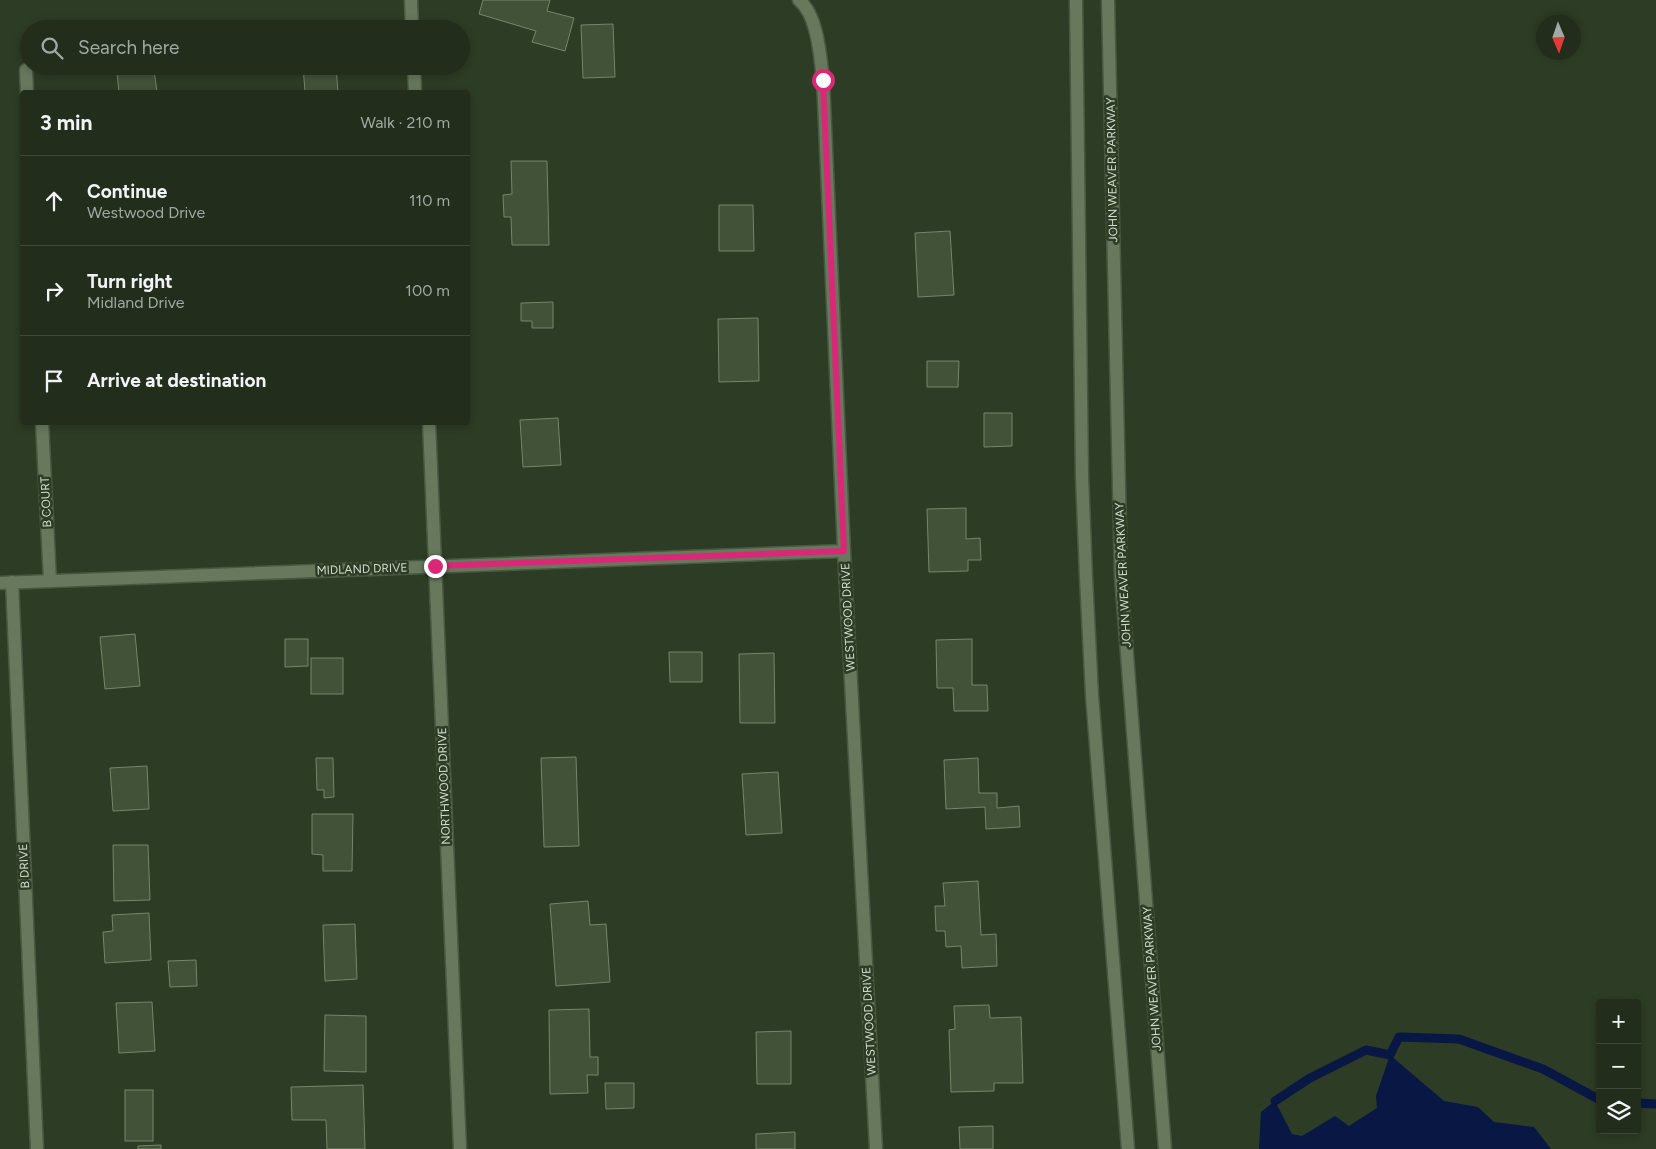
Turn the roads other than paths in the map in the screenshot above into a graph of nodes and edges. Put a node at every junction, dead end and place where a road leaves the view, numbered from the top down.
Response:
1 (411, 0) edge
2 (799, 0) edge
3 (1076, 0) edge
4 (1108, 0) edge
5 (412, 20) edge
6 (26, 75) edge
7 (414, 75) edge
8 (27, 90) edge
9 (415, 90) edge
10 (42, 425) edge
11 (428, 425) edge
12 (844, 551) junction
13 (435, 566) junction
14 (50, 581) junction
15 (6, 583) edge
16 (36, 1149) edge
17 (460, 1149) edge
18 (876, 1149) edge
19 (1128, 1149) edge
20 (1165, 1149) edge

1 - 5 street
2 - 12 street, WESTWOOD DRIVE
3 - 19 street
4 - 20 street, JOHN WEAVER PARKWAY
6 - 8 street
7 - 9 street
10 - 14 street, B COURT
11 - 13 street, NORTHWOOD DRIVE
12 - 13 street, MIDLAND DRIVE
12 - 18 street, WESTWOOD DRIVE
13 - 14 street, MIDLAND DRIVE
13 - 17 street, NORTHWOOD DRIVE
14 - 15 street, MIDLAND DRIVE
15 - 16 street, B DRIVE

